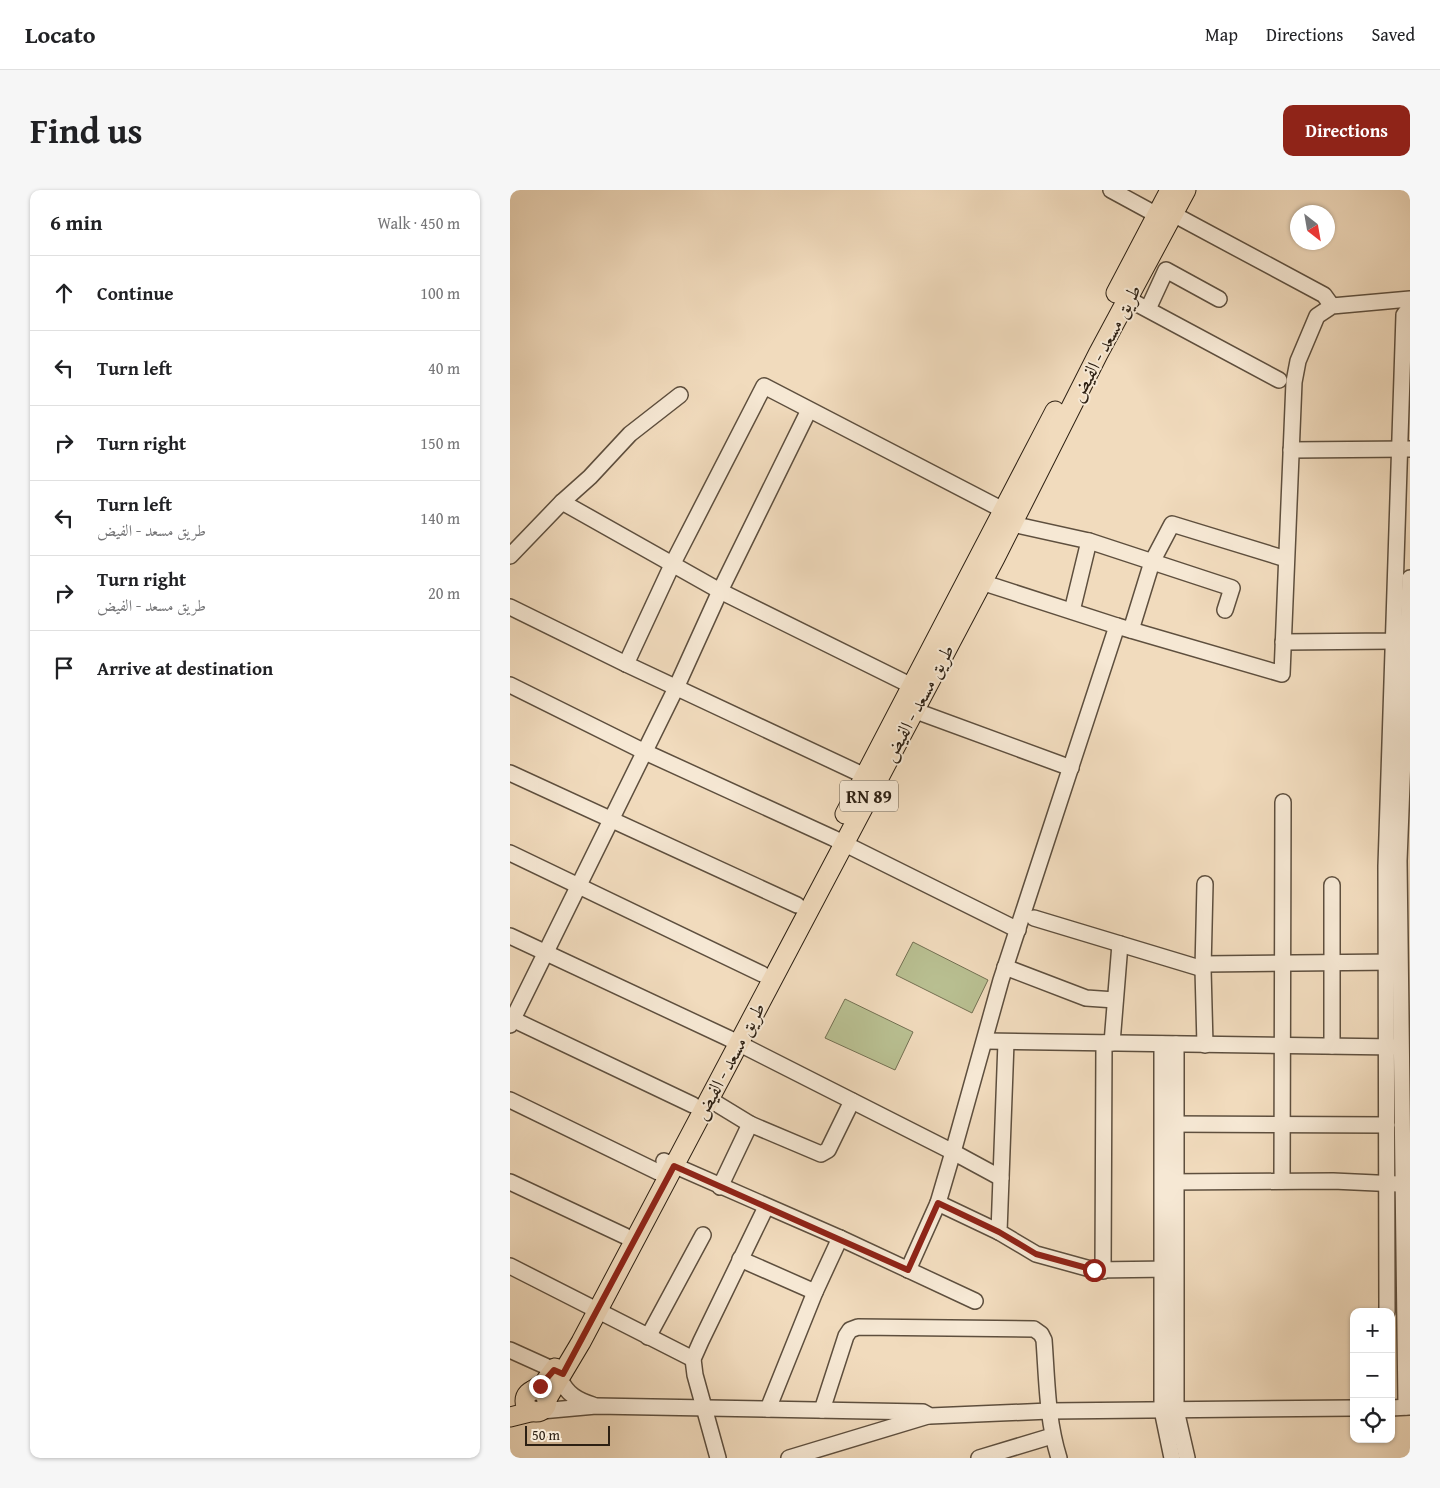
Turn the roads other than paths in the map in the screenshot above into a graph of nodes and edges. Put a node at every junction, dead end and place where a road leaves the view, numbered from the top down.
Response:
1 (1111, 190) edge
2 (1170, 190) edge
3 (1186, 190) edge
4 (1165, 215) junction
5 (1128, 299) junction
6 (1219, 299) dead end
7 (1410, 299) edge
8 (1332, 306) junction
9 (1410, 307) edge
10 (1148, 310) junction
11 (1279, 380) dead end
12 (680, 396) dead end
13 (809, 410) junction
14 (1291, 450) junction
15 (1405, 450) edge
16 (562, 502) junction
17 (1008, 517) junction
18 (1089, 541) junction
19 (510, 556) edge
20 (1286, 559) junction
21 (1152, 562) junction
22 (672, 565) junction
23 (1410, 578) edge
24 (975, 580) junction
25 (720, 591) junction
26 (510, 607) edge
27 (1224, 610) dead end
28 (1072, 611) junction
29 (1124, 628) junction
30 (1409, 637) edge
31 (1394, 641) junction
32 (1282, 642) junction
33 (626, 664) junction
34 (510, 685) edge
35 (912, 686) junction
36 (676, 688) junction
37 (908, 708) junction
38 (645, 752) junction
39 (1071, 768) junction
40 (510, 773) edge
41 (865, 776) junction
42 (1283, 802) dead end
43 (611, 820) junction
44 (838, 840) junction
45 (510, 853) edge
46 (1205, 884) dead end
47 (1332, 885) dead end
48 (579, 886) junction
49 (797, 905) junction
50 (1399, 917) edge
51 (1034, 918) dead end
52 (1018, 930) junction
53 (510, 936) edge
54 (1120, 944) junction
55 (545, 953) junction
56 (1283, 962) junction
57 (1332, 962) junction
58 (1393, 962) junction
59 (1005, 967) junction
60 (1204, 967) junction
61 (762, 974) junction
62 (1115, 1000) junction
63 (511, 1021) edge
64 (733, 1040) junction
65 (985, 1041) junction
66 (1006, 1042) junction
67 (1108, 1043) junction
68 (1169, 1044) junction
69 (1205, 1045) junction
70 (1282, 1046) junction
71 (1332, 1046) junction
72 (1386, 1047) junction
73 (1406, 1048) edge
74 (510, 1100) edge
75 (852, 1101) junction
76 (701, 1102) junction
77 (1406, 1115) edge
78 (1387, 1120) junction
79 (750, 1124) junction
80 (1169, 1124) junction
81 (1282, 1124) junction
82 (953, 1152) junction
83 (665, 1166) junction
84 (1001, 1178) junction
85 (510, 1182) edge
86 (1168, 1182) junction
87 (1282, 1182) junction
88 (1388, 1184) junction
89 (1407, 1184) edge
90 (720, 1187) junction
91 (938, 1203) junction
92 (766, 1207) junction
93 (999, 1232) junction
94 (625, 1236) junction
95 (703, 1236) dead end
96 (840, 1238) junction
97 (740, 1259) junction
98 (1387, 1262) junction
99 (1407, 1265) edge
100 (510, 1266) edge
101 (1169, 1269) junction
102 (908, 1270) junction
103 (1103, 1271) junction
104 (815, 1292) junction
105 (975, 1300) dead end
106 (592, 1308) junction
107 (1387, 1308) edge
108 (1408, 1321) edge
109 (648, 1337) junction
110 (510, 1350) edge
111 (1408, 1354) edge
112 (693, 1360) junction
113 (533, 1361) junction
114 (559, 1374) junction
115 (533, 1399) edge
116 (596, 1406) junction
117 (1403, 1407) edge
118 (704, 1408) junction
119 (1350, 1408) edge
120 (768, 1410) junction
121 (822, 1410) junction
122 (1169, 1410) junction
123 (1049, 1411) junction
124 (930, 1416) junction
125 (510, 1417) edge
126 (1052, 1436) junction
127 (718, 1458) edge
128 (788, 1458) edge
129 (979, 1458) edge
130 (1059, 1458) edge
131 (1172, 1458) edge
132 (1186, 1458) edge

1 - 4 street
2 - 4 main road, طريق مسعد - الفيض / RN 89
3 - 4 main road, طريق مسعد - الفيض / RN 89
4 - 5 main road, طريق مسعد - الفيض / RN 89
4 - 8 street
4 - 17 main road, طريق مسعد - الفيض / RN 89
5 - 10 street
5 - 17 main road, طريق مسعد - الفيض / RN 89
6 - 10 street
7 - 8 street
8 - 14 street
9 - 15 street
10 - 11 street
12 - 16 street
13 - 17 street
13 - 22 street
13 - 25 street
14 - 15 street
14 - 20 street
15 - 31 street
16 - 19 street
16 - 22 street
17 - 18 street
17 - 24 main road, طريق مسعد - الفيض / RN 89
18 - 21 street
18 - 28 street
20 - 21 street
20 - 32 street
21 - 27 street
21 - 29 street
22 - 25 street
22 - 33 street
23 - 30 street
24 - 28 street
24 - 35 main road, طريق مسعد - الفيض / RN 89
24 - 37 main road, طريق مسعد - الفيض / RN 89
25 - 35 street
25 - 36 street
26 - 33 street
28 - 29 street
29 - 32 street
29 - 39 street
30 - 31 street
30 - 50 street
31 - 32 street
31 - 50 street
33 - 36 street
34 - 38 street
35 - 37 main road, طريق مسعد - الفيض / RN 89
36 - 38 street
36 - 41 street
37 - 39 street
37 - 41 main road, طريق مسعد - الفيض / RN 89
37 - 44 main road, طريق مسعد - الفيض / RN 89
38 - 43 street
38 - 44 street
39 - 52 street
40 - 43 street
41 - 44 main road, طريق مسعد - الفيض / RN 89
42 - 56 street
43 - 48 street
43 - 49 street
44 - 49 main road, طريق مسعد - الفيض / RN 89
44 - 52 street
44 - 64 main road, طريق مسعد - الفيض / RN 89
45 - 48 street
46 - 60 street
47 - 57 street
48 - 55 street
48 - 61 street
49 - 61 main road, طريق مسعد - الفيض / RN 89
50 - 58 street
51 - 54 street
52 - 59 street
53 - 55 street
54 - 60 street
54 - 62 street
55 - 63 street
55 - 64 street
56 - 57 street
56 - 60 street
56 - 70 street
57 - 58 street
57 - 71 street
58 - 72 street
58 - 73 street
59 - 62 street
59 - 65 street
60 - 69 street
61 - 64 main road, طريق مسعد - الفيض / RN 89
62 - 67 street
63 - 76 street
64 - 75 street
64 - 76 main road, طريق مسعد - الفيض / RN 89
65 - 66 street
65 - 82 street
66 - 67 street
66 - 84 street
67 - 68 street
67 - 103 street
68 - 69 street
68 - 80 street
69 - 70 street
70 - 71 street
70 - 81 street
71 - 72 street
72 - 73 street
72 - 78 street
73 - 77 street
74 - 83 street
75 - 79 street
75 - 82 street
76 - 79 street
76 - 83 main road, طريق مسعد - الفيض / RN 89
77 - 78 street
77 - 89 street
78 - 81 street
78 - 88 street
79 - 90 street
80 - 81 street
80 - 86 street
81 - 87 street
82 - 84 street
82 - 91 street
83 - 90 street
83 - 94 main road, طريق مسعد - الفيض / RN 89
83 - 106 main road, طريق مسعد - الفيض / RN 89
84 - 93 street
85 - 94 street
86 - 87 street
86 - 101 street
87 - 88 street
88 - 89 street
88 - 98 street
89 - 99 street
90 - 92 street
91 - 93 street
91 - 102 street
92 - 96 street
92 - 97 street
93 - 103 street
94 - 106 main road, طريق مسعد - الفيض / RN 89
95 - 109 street
96 - 102 street
96 - 104 street
97 - 104 street
97 - 112 street
98 - 99 street
98 - 107 street
99 - 108 street
100 - 106 street
101 - 103 street
101 - 122 street
102 - 105 street
104 - 120 street
106 - 109 street
106 - 114 main road, طريق مسعد - الفيض / RN 89
108 - 111 street
109 - 112 street
110 - 113 street
111 - 117 street
112 - 118 street
113 - 114 street
113 - 115 street
114 - 115 main road, طريق مسعد - الفيض / RN 89
114 - 116 street
115 - 116 street
115 - 125 main road
116 - 118 street
118 - 120 street
118 - 127 street
119 - 122 street
120 - 121 street
121 - 123 street
121 - 124 street
122 - 123 street
122 - 131 street
122 - 132 street
123 - 124 street
123 - 126 street
124 - 128 street
126 - 129 street
126 - 130 street

